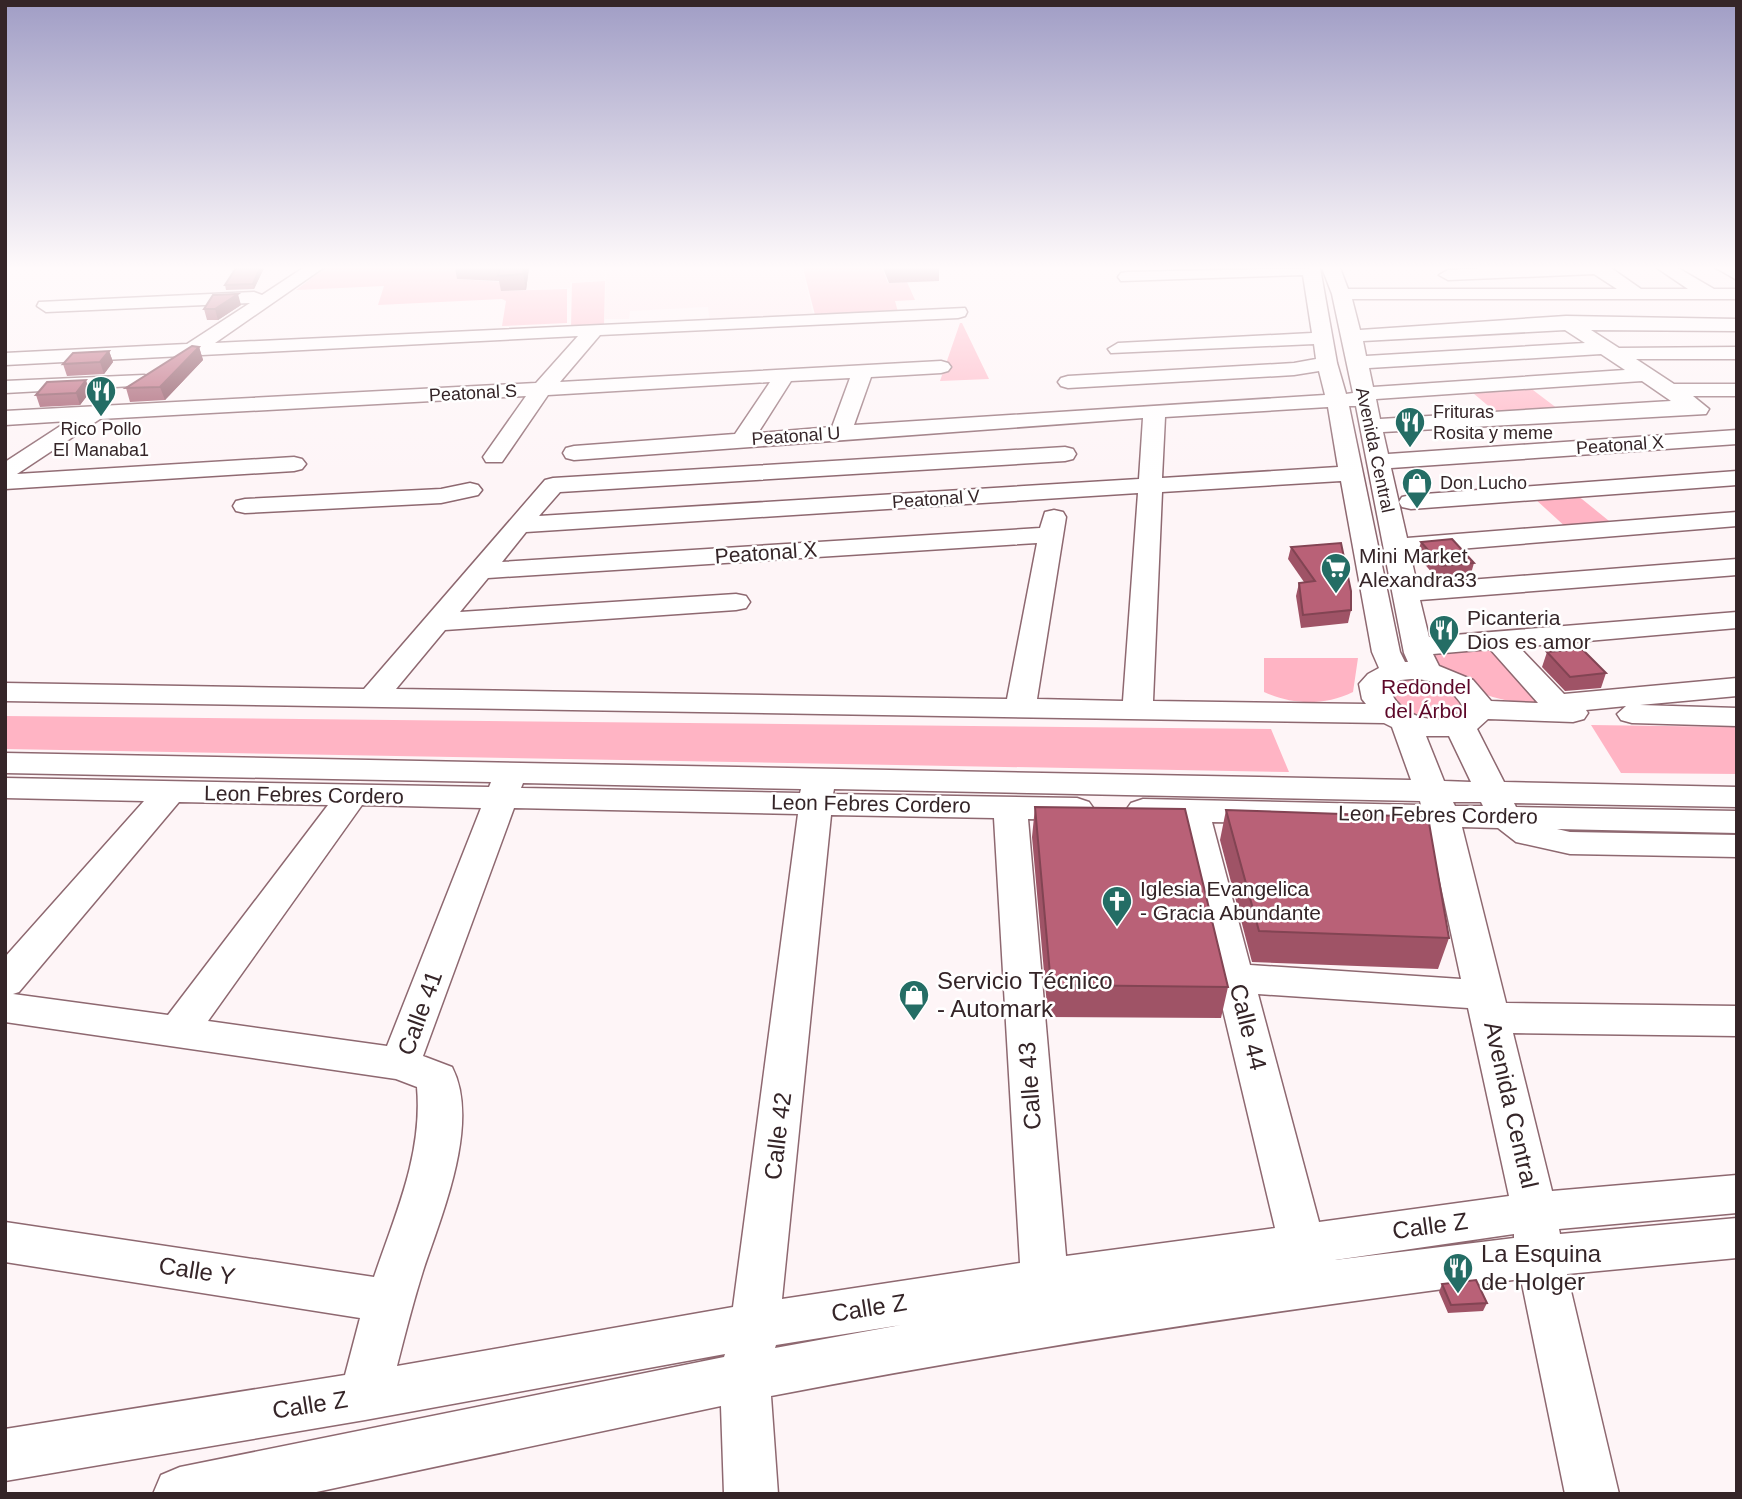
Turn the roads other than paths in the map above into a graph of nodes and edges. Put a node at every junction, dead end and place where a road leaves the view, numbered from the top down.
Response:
1 (1352, 337) edge
2 (209, 338) edge
3 (441, 338) edge
4 (587, 338) edge
5 (1325, 338) joint
6 (1589, 338) edge
7 (1118, 349) dead end
8 (190, 351) junction
9 (1608, 351) junction
10 (1737, 353) edge
11 (5, 359) edge
12 (1327, 363) junction
13 (1356, 363) junction
14 (940, 367) dead end
15 (863, 371) junction
16 (785, 375) junction
17 (1645, 375) junction
18 (144, 381) junction
19 (1068, 382) dead end
20 (5, 387) edge
21 (541, 390) junction
22 (1668, 390) junction
23 (1737, 390) edge
24 (1363, 397) junction
25 (1337, 401) junction
26 (1693, 406) junction
27 (1154, 411) junction
28 (93, 414) junction
29 (5, 418) edge
30 (1370, 426) junction
31 (833, 433) junction
32 (1736, 434) edge
33 (741, 440) junction
34 (574, 453) dead end
35 (1065, 454) dead end
36 (494, 457) dead end
37 (1378, 462) junction
38 (294, 464) dead end
39 (833, 467) junction
40 (801, 469) junction
41 (5, 472) edge
42 (1351, 473) junction
43 (1737, 478) edge
44 (5, 482) edge
45 (1150, 485) junction
46 (470, 490) dead end
47 (1058, 491) junction
48 (1412, 502) dead end
49 (245, 506) dead end
50 (807, 507) junction
51 (1737, 519) edge
52 (520, 525) junction
53 (1051, 535) junction
54 (1396, 546) junction
55 (1737, 567) edge
56 (481, 571) junction
57 (1406, 593) junction
58 (736, 602) dead end
59 (1737, 620) edge
60 (437, 622) junction
61 (1499, 642) junction
62 (1423, 660) junction
63 (1395, 672) junction
64 (1737, 687) edge
65 (5, 692) edge
66 (374, 696) junction
67 (1021, 707) junction
68 (1138, 709) junction
69 (1737, 717) edge
70 (1398, 718) junction
71 (1470, 718) junction
72 (7, 771) edge
73 (505, 786) junction
74 (817, 790) junction
75 (169, 793) junction
76 (351, 797) junction
77 (1737, 797) edge
78 (1438, 803) junction
79 (1498, 804) junction
80 (1010, 808) junction
81 (1192, 810) junction
82 (1737, 822) edge
83 (1737, 846) edge
84 (1236, 978) junction
85 (5, 982) edge
86 (5, 1007) edge
87 (1488, 1007) junction
88 (1737, 1021) edge
89 (178, 1032) junction
90 (400, 1065) junction
91 (1737, 1194) edge
92 (1537, 1234) junction
93 (1737, 1238) edge
94 (5, 1242) edge
95 (1302, 1243) junction
96 (1045, 1280) junction
97 (389, 1301) junction
98 (755, 1326) junction
99 (745, 1377) junction
100 (365, 1396) junction
101 (5, 1455) edge
102 (180, 1494) edge
103 (751, 1494) edge
104 (1592, 1494) edge

1 - 13 street, Avenida Central
2 - 8 street
3 - 8 street
4 - 21 street
5 - 7 street
5 - 12 street, Avenida Central
6 - 9 street
8 - 11 street
8 - 18 street
9 - 10 street
9 - 13 street
9 - 17 street
12 - 19 street
12 - 25 street, Avenida Central
13 - 24 street, Avenida Central
14 - 15 street, Peatonal S
15 - 16 street, Peatonal S
15 - 31 street
16 - 21 street, Peatonal S
16 - 33 street
17 - 22 street
17 - 24 street, Peatonal U
18 - 20 street
18 - 28 street
21 - 28 street, Peatonal S
21 - 36 street
22 - 23 street
22 - 26 street
24 - 25 street, Peatonal U
24 - 30 street, Avenida Central
25 - 27 street, Peatonal U
25 - 42 street, Avenida Central
26 - 30 street
26 - 32 street
27 - 31 street, Peatonal U
27 - 45 street
28 - 29 street, Peatonal S
28 - 41 street
30 - 37 street, Avenida Central
31 - 33 street, Peatonal U
31 - 39 street
32 - 37 street, Peatonal X
33 - 34 street, Peatonal U
35 - 39 street
37 - 54 street, Avenida Central
38 - 44 street
39 - 40 street
40 - 50 street
40 - 52 street
42 - 45 street, Peatonal V
42 - 63 street, Avenida Central
43 - 48 street
45 - 47 street, Peatonal V
45 - 68 street
46 - 49 street
47 - 50 street, Peatonal V
47 - 53 street
50 - 52 street, Peatonal V
51 - 54 street
52 - 56 street
53 - 56 street, Peatonal X
53 - 67 street
54 - 57 street, Avenida Central
55 - 57 street
56 - 60 street
57 - 62 street, Avenida Central
58 - 60 street
59 - 61 street
60 - 66 street
61 - 62 street
61 - 64 street
62 - 63 street
62 - 71 street
63 - 70 street, Avenida Central
65 - 66 street
66 - 67 street
67 - 68 street
68 - 70 street
69 - 71 street
70 - 71 street
70 - 78 street, Avenida Central
71 - 79 street
72 - 73 street, Leon Febres Cordero
72 - 75 street, Leon Febres Cordero
73 - 74 street, Leon Febres Cordero
73 - 76 street, Leon Febres Cordero
73 - 90 street, Calle 41
74 - 78 street, Leon Febres Cordero
74 - 80 street, Leon Febres Cordero
74 - 98 street, Calle 42
75 - 76 street, Leon Febres Cordero
75 - 85 street
76 - 89 street
77 - 79 street, Leon Febres Cordero
78 - 79 street, Leon Febres Cordero
78 - 81 street, Leon Febres Cordero
78 - 87 street, Avenida Central
79 - 82 street, Leon Febres Cordero
79 - 83 street
80 - 81 street, Leon Febres Cordero
80 - 96 street, Calle 43
81 - 84 street, Calle 44
84 - 87 street
84 - 95 street, Calle 44
86 - 89 street
87 - 88 street
87 - 92 street, Avenida Central
89 - 90 street
90 - 97 street, Calle 41
91 - 92 street, Calle Z
92 - 93 street, Calle Z
92 - 95 street, Calle Z
92 - 99 street, Calle Z
92 - 104 street, Avenida Central
94 - 97 street, Calle Y
95 - 96 street, Calle Z
96 - 98 street, Calle Z
97 - 100 street, Calle 41
98 - 99 street, Calle 42
98 - 100 street, Calle Z
99 - 102 street, Calle Z
99 - 103 street, Calle 42
100 - 101 street, Calle Z

